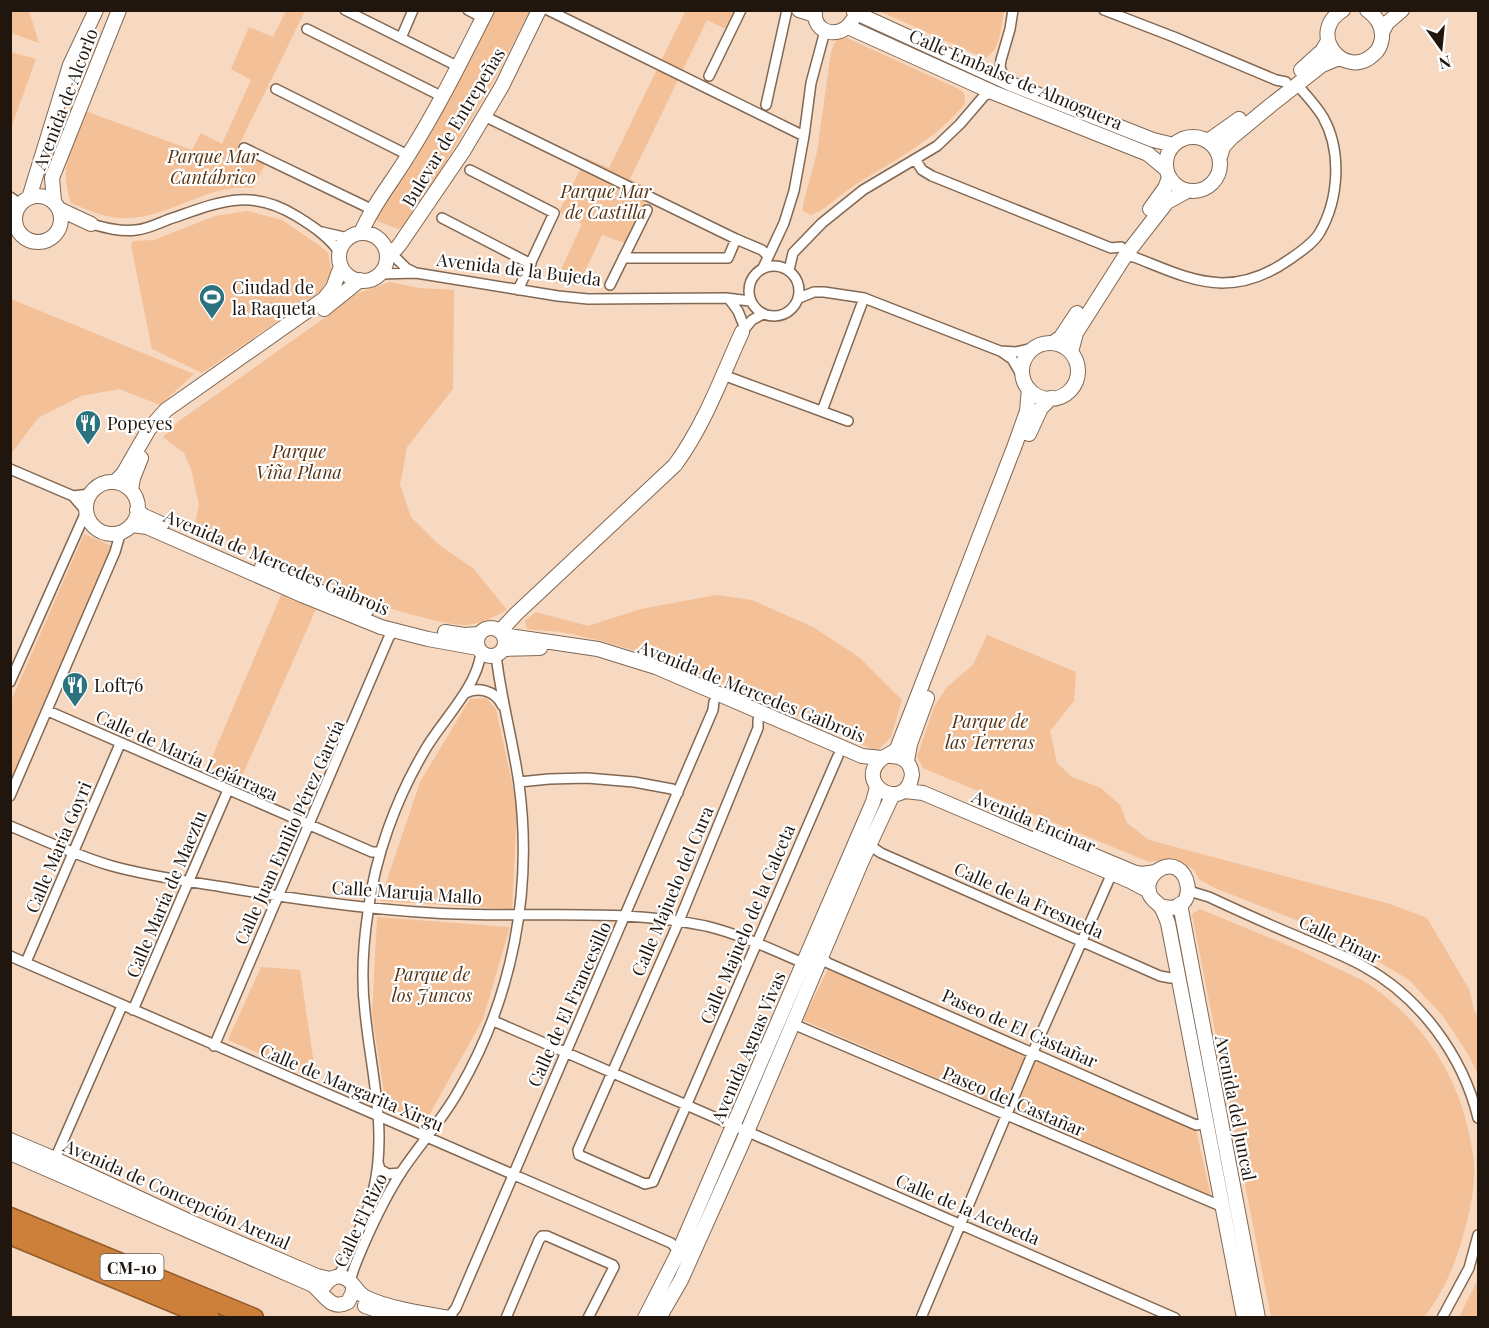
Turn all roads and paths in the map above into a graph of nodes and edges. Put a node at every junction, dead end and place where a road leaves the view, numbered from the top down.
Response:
1 (96, 10) edge
2 (119, 10) edge
3 (345, 10) edge
4 (413, 10) edge
5 (468, 10) edge
6 (538, 10) edge
7 (548, 10) edge
8 (741, 10) edge
9 (787, 10) edge
10 (799, 10) edge
11 (1013, 10) edge
12 (1104, 10) edge
13 (1379, 10) edge
14 (1402, 10) edge
15 (853, 11) edge
16 (1368, 11) edge
17 (815, 13) edge
18 (1336, 13) edge
19 (485, 14) edge
20 (848, 27) junction
21 (307, 29) dead end
22 (825, 31) junction
23 (1382, 32) junction
24 (401, 38) junction
25 (1328, 41) junction
26 (1340, 58) junction
27 (459, 67) junction
28 (709, 76) dead end
29 (1005, 80) junction
30 (1292, 82) junction
31 (276, 89) dead end
32 (992, 92) junction
33 (443, 97) junction
34 (766, 105) dead end
35 (484, 116) junction
36 (804, 136) junction
37 (1208, 141) junction
38 (1174, 145) junction
39 (244, 148) dead end
40 (408, 156) junction
41 (1220, 157) junction
42 (915, 159) junction
43 (470, 170) dead end
44 (1167, 173) junction
45 (1187, 191) junction
46 (56, 205) junction
47 (371, 209) junction
48 (647, 210) dead end
49 (17, 216) edge
50 (442, 218) dead end
51 (91, 224) junction
52 (59, 229) junction
53 (320, 231) junction
54 (354, 236) junction
55 (736, 239) junction
56 (771, 252) junction
57 (1123, 252) junction
58 (387, 254) junction
59 (623, 258) junction
60 (340, 259) junction
61 (531, 264) junction
62 (775, 264) junction
63 (763, 267) junction
64 (789, 270) junction
65 (416, 273) junction
66 (380, 274) junction
67 (360, 280) junction
68 (610, 285) dead end
69 (799, 285) junction
70 (748, 289) junction
71 (518, 290) junction
72 (814, 292) junction
73 (728, 298) junction
74 (799, 298) junction
75 (864, 298) junction
76 (751, 302) junction
77 (763, 314) junction
78 (743, 329) junction
79 (1053, 343) junction
80 (1033, 348) junction
81 (1002, 351) junction
82 (1071, 352) junction
83 (723, 375) junction
84 (1022, 376) junction
85 (1029, 389) junction
86 (1052, 398) junction
87 (822, 411) junction
88 (848, 421) dead end
89 (10, 469) edge
90 (115, 482) junction
91 (131, 490) junction
92 (90, 494) junction
93 (73, 496) junction
94 (137, 510) junction
95 (85, 512) junction
96 (993, 512) junction
97 (127, 528) junction
98 (394, 631) junction
99 (500, 640) junction
100 (479, 645) junction
101 (10, 682) edge
102 (463, 695) junction
103 (920, 701) junction
104 (714, 702) junction
105 (48, 711) junction
106 (505, 713) junction
107 (758, 720) junction
108 (120, 744) junction
109 (838, 756) junction
110 (886, 757) junction
111 (910, 768) junction
112 (875, 781) junction
113 (519, 782) junction
114 (228, 790) junction
115 (678, 793) junction
116 (898, 793) junction
117 (10, 796) edge
118 (10, 826) edge
119 (309, 826) junction
120 (869, 845) junction
121 (380, 852) junction
122 (73, 853) junction
123 (1156, 872) junction
124 (1112, 873) junction
125 (189, 882) junction
126 (1149, 891) junction
127 (1189, 891) junction
128 (277, 897) junction
129 (1180, 904) junction
130 (1160, 906) junction
131 (368, 908) junction
132 (519, 915) junction
133 (626, 915) junction
134 (679, 921) junction
135 (1081, 941) junction
136 (756, 943) junction
137 (10, 956) edge
138 (821, 958) junction
139 (26, 962) junction
140 (803, 963) junction
141 (1178, 977) junction
142 (122, 1006) junction
143 (133, 1010) junction
144 (493, 1018) junction
145 (793, 1024) junction
146 (214, 1046) junction
147 (1033, 1052) junction
148 (566, 1053) junction
149 (611, 1073) junction
150 (686, 1105) junction
151 (1006, 1116) junction
152 (380, 1117) junction
153 (1479, 1118) edge
154 (1207, 1124) junction
155 (741, 1129) junction
156 (427, 1137) junction
157 (10, 1140) edge
158 (10, 1153) edge
159 (55, 1159) junction
160 (378, 1162) junction
161 (401, 1173) junction
162 (513, 1175) junction
163 (1223, 1207) junction
164 (10, 1217) edge
165 (960, 1223) junction
166 (10, 1234) edge
167 (1479, 1235) edge
168 (679, 1251) junction
169 (343, 1281) junction
170 (325, 1296) junction
171 (348, 1302) junction
172 (246, 1314) edge
173 (206, 1316) edge
174 (265, 1317) edge
175 (400, 1317) edge
176 (450, 1317) edge
177 (506, 1317) edge
178 (588, 1317) edge
179 (645, 1317) edge
180 (659, 1317) edge
181 (921, 1317) edge
182 (1175, 1317) edge
183 (1244, 1317) edge
184 (1258, 1317) edge
185 (1442, 1317) edge

1 - 49 street, Avenida de Alcorlo
2 - 46 street, Avenida de Alcorlo
3 - 24 street
4 - 24 street
5 - 19 street
6 - 35 street, Bulevar de Entrepeñas
7 - 36 street
8 - 28 street
9 - 34 street
10 - 17 street
11 - 29 street
12 - 30 street
13 - 16 street
14 - 23 street
15 - 20 street
15 - 29 street, Calle Embalse de Almoguera
16 - 23 street
17 - 22 street
18 - 25 street
19 - 27 street, Bulevar de Entrepeñas
20 - 22 street
20 - 32 street, Calle Embalse de Almoguera
21 - 33 street
22 - 36 street
23 - 26 street
24 - 27 street
25 - 26 street
25 - 30 street
26 - 30 street
27 - 33 street, Bulevar de Entrepeñas
29 - 38 street, Calle Embalse de Almoguera
30 - 37 street
30 - 41 street
30 - 57 street
31 - 40 street
32 - 42 street
32 - 44 street, Calle Embalse de Almoguera
33 - 40 street, Bulevar de Entrepeñas
35 - 55 street
35 - 58 street, Bulevar de Entrepeñas
36 - 56 street
37 - 38 street
37 - 41 street
38 - 44 street
39 - 47 street
40 - 47 street, Bulevar de Entrepeñas
41 - 45 street
42 - 57 street
42 - 64 street
43 - 61 street
44 - 45 street
44 - 57 street
45 - 57 street
46 - 49 street
46 - 51 street
46 - 52 street
47 - 54 street, Bulevar de Entrepeñas
48 - 59 street
49 - 52 street
50 - 61 street
51 - 52 street
51 - 53 street
53 - 54 street
53 - 60 street
54 - 58 street
54 - 60 street
55 - 56 street
55 - 59 street
56 - 62 street
56 - 63 street
57 - 79 street
57 - 82 street
58 - 65 street, Avenida de la Bujeda
58 - 66 street
59 - 68 street
60 - 67 street
60 - 90 street
61 - 71 street
62 - 63 street
62 - 64 street
63 - 70 street
64 - 69 street
65 - 66 street, Avenida de la Bujeda
65 - 71 street, Avenida de la Bujeda
66 - 67 street
67 - 91 street
69 - 72 street
69 - 74 street
70 - 73 street, Avenida de la Bujeda
70 - 76 street
71 - 73 street, Avenida de la Bujeda
72 - 74 street
72 - 75 street
73 - 76 street, Avenida de la Bujeda
73 - 78 street
74 - 77 street
75 - 81 street
75 - 87 street
76 - 77 street
76 - 78 street
77 - 78 street
78 - 83 street
79 - 80 street
79 - 82 street
80 - 81 street
80 - 84 street
81 - 84 street
82 - 86 street
83 - 87 street
83 - 99 street
84 - 85 street
85 - 86 street
85 - 96 street
86 - 96 street
87 - 88 street
89 - 93 street
90 - 91 street
90 - 92 street
91 - 94 street
92 - 93 street
92 - 95 street
93 - 95 street
94 - 97 street
94 - 100 street, Avenida de Mercedes Gaibrois
95 - 97 street
95 - 101 street
96 - 103 street
97 - 98 street, Avenida de Mercedes Gaibrois
97 - 105 street
98 - 100 street, Avenida de Mercedes Gaibrois
98 - 119 street, Calle Juan Emilio Pérez García
99 - 100 street
99 - 100 street
99 - 104 street, Avenida de Mercedes Gaibrois
99 - 106 street, Calle El Rizo
99 - 110 street, Avenida de Mercedes Gaibrois
100 - 102 street, Calle El Rizo
102 - 106 street
102 - 121 street, Calle El Rizo
103 - 110 street
103 - 111 street
104 - 107 street, Avenida de Mercedes Gaibrois
104 - 115 street, Calle de El Francesillo
105 - 108 street, Calle de María Lejárraga
105 - 117 street
106 - 113 street, Calle El Rizo
107 - 109 street, Avenida de Mercedes Gaibrois
107 - 134 street, Calle Majuelo del Cura
108 - 114 street, Calle de María Lejárraga
108 - 122 street, Calle María Goyri
109 - 112 street, Avenida de Mercedes Gaibrois
109 - 136 street, Calle Majuelo de la Calceta
110 - 111 street
110 - 112 street
111 - 116 street
111 - 123 street, Avenida Encinar
112 - 116 street
112 - 140 street, Avenida Aguas Vivas
113 - 115 street
113 - 132 street, Calle El Rizo
114 - 119 street, Calle de María Lejárraga
114 - 125 street, Calle María de Maeztu
115 - 133 street, Calle de El Francesillo
116 - 120 street, Avenida Aguas Vivas
116 - 124 street, Avenida Encinar
118 - 122 street, Calle Maruja Mallo
119 - 121 street, Calle de María Lejárraga
119 - 128 street, Calle Juan Emilio Pérez García
120 - 135 street, Calle de la Fresneda
120 - 138 street, Avenida Aguas Vivas
121 - 131 street, Calle El Rizo
122 - 125 street, Calle Maruja Mallo
122 - 139 street, Calle María Goyri
123 - 126 street
123 - 127 street
124 - 126 street, Avenida Encinar
124 - 135 street
125 - 128 street, Calle Maruja Mallo
125 - 143 street, Calle María de Maeztu
126 - 130 street
127 - 129 street
127 - 153 street, Calle Pinar
128 - 131 street, Calle Maruja Mallo
128 - 146 street, Calle Juan Emilio Pérez García
129 - 130 street
129 - 184 street, Avenida del Juncal
130 - 141 street, Avenida del Juncal
131 - 132 street, Calle Maruja Mallo
131 - 152 street, Calle El Rizo
132 - 133 street, Calle Maruja Mallo
132 - 144 street, Calle El Rizo
133 - 134 street, Calle Maruja Mallo
133 - 148 street, Calle de El Francesillo
134 - 136 street, Calle Maruja Mallo
134 - 149 street, Calle Majuelo del Cura
135 - 141 street, Calle de la Fresneda
135 - 147 street
136 - 140 street, Calle Maruja Mallo
136 - 150 street, Calle Majuelo de la Calceta
137 - 139 street, Calle de Margarita Xirgu
138 - 145 street, Avenida Aguas Vivas
138 - 147 street, Paseo de El Castañar
139 - 142 street, Calle de Margarita Xirgu
140 - 155 street, Avenida Aguas Vivas
141 - 154 street, Avenida del Juncal
142 - 143 street, Calle de Margarita Xirgu
142 - 159 street
143 - 146 street, Calle de Margarita Xirgu
144 - 148 street, Calle de la Acebeda
144 - 156 street, Calle El Rizo
145 - 151 street, Paseo del Castañar
145 - 155 street, Avenida Aguas Vivas
146 - 152 street, Calle de Margarita Xirgu
147 - 151 street
147 - 154 street, Paseo de El Castañar
148 - 149 street, Calle de la Acebeda
148 - 162 street, Calle de El Francesillo
149 - 150 street, Calle de la Acebeda
149 - 150 street, Calle Majuelo del Cura
150 - 155 street, Calle de la Acebeda
151 - 163 street, Paseo del Castañar
151 - 165 street
152 - 156 street, Calle de Margarita Xirgu
152 - 160 street, Calle El Rizo
154 - 163 street, Avenida del Juncal
155 - 165 street, Calle de la Acebeda
155 - 168 street, Avenida Aguas Vivas
155 - 180 street, Avenida Aguas Vivas
156 - 161 street, Calle El Rizo
156 - 162 street, Calle de Margarita Xirgu
157 - 159 street, Avenida de Concepción Arenal
158 - 170 street, Avenida de Concepción Arenal
159 - 169 street, Avenida de Concepción Arenal
160 - 161 street, Calle El Rizo
160 - 169 street, Calle El Rizo
161 - 169 street, Calle El Rizo
162 - 168 street, Calle de Margarita Xirgu
162 - 176 street, Calle de El Francesillo
163 - 183 street, Avenida del Juncal
164 - 172 highway, CM-10
165 - 181 street
165 - 182 street, Calle de la Acebeda
166 - 173 highway, CM-10
167 - 185 street
168 - 179 street, Avenida Aguas Vivas
169 - 170 street
169 - 171 street
169 - 176 street, Avenida de Concepción Arenal
170 - 171 street
171 - 175 street
172 - 174 highway, CM-10
177 - 178 street

